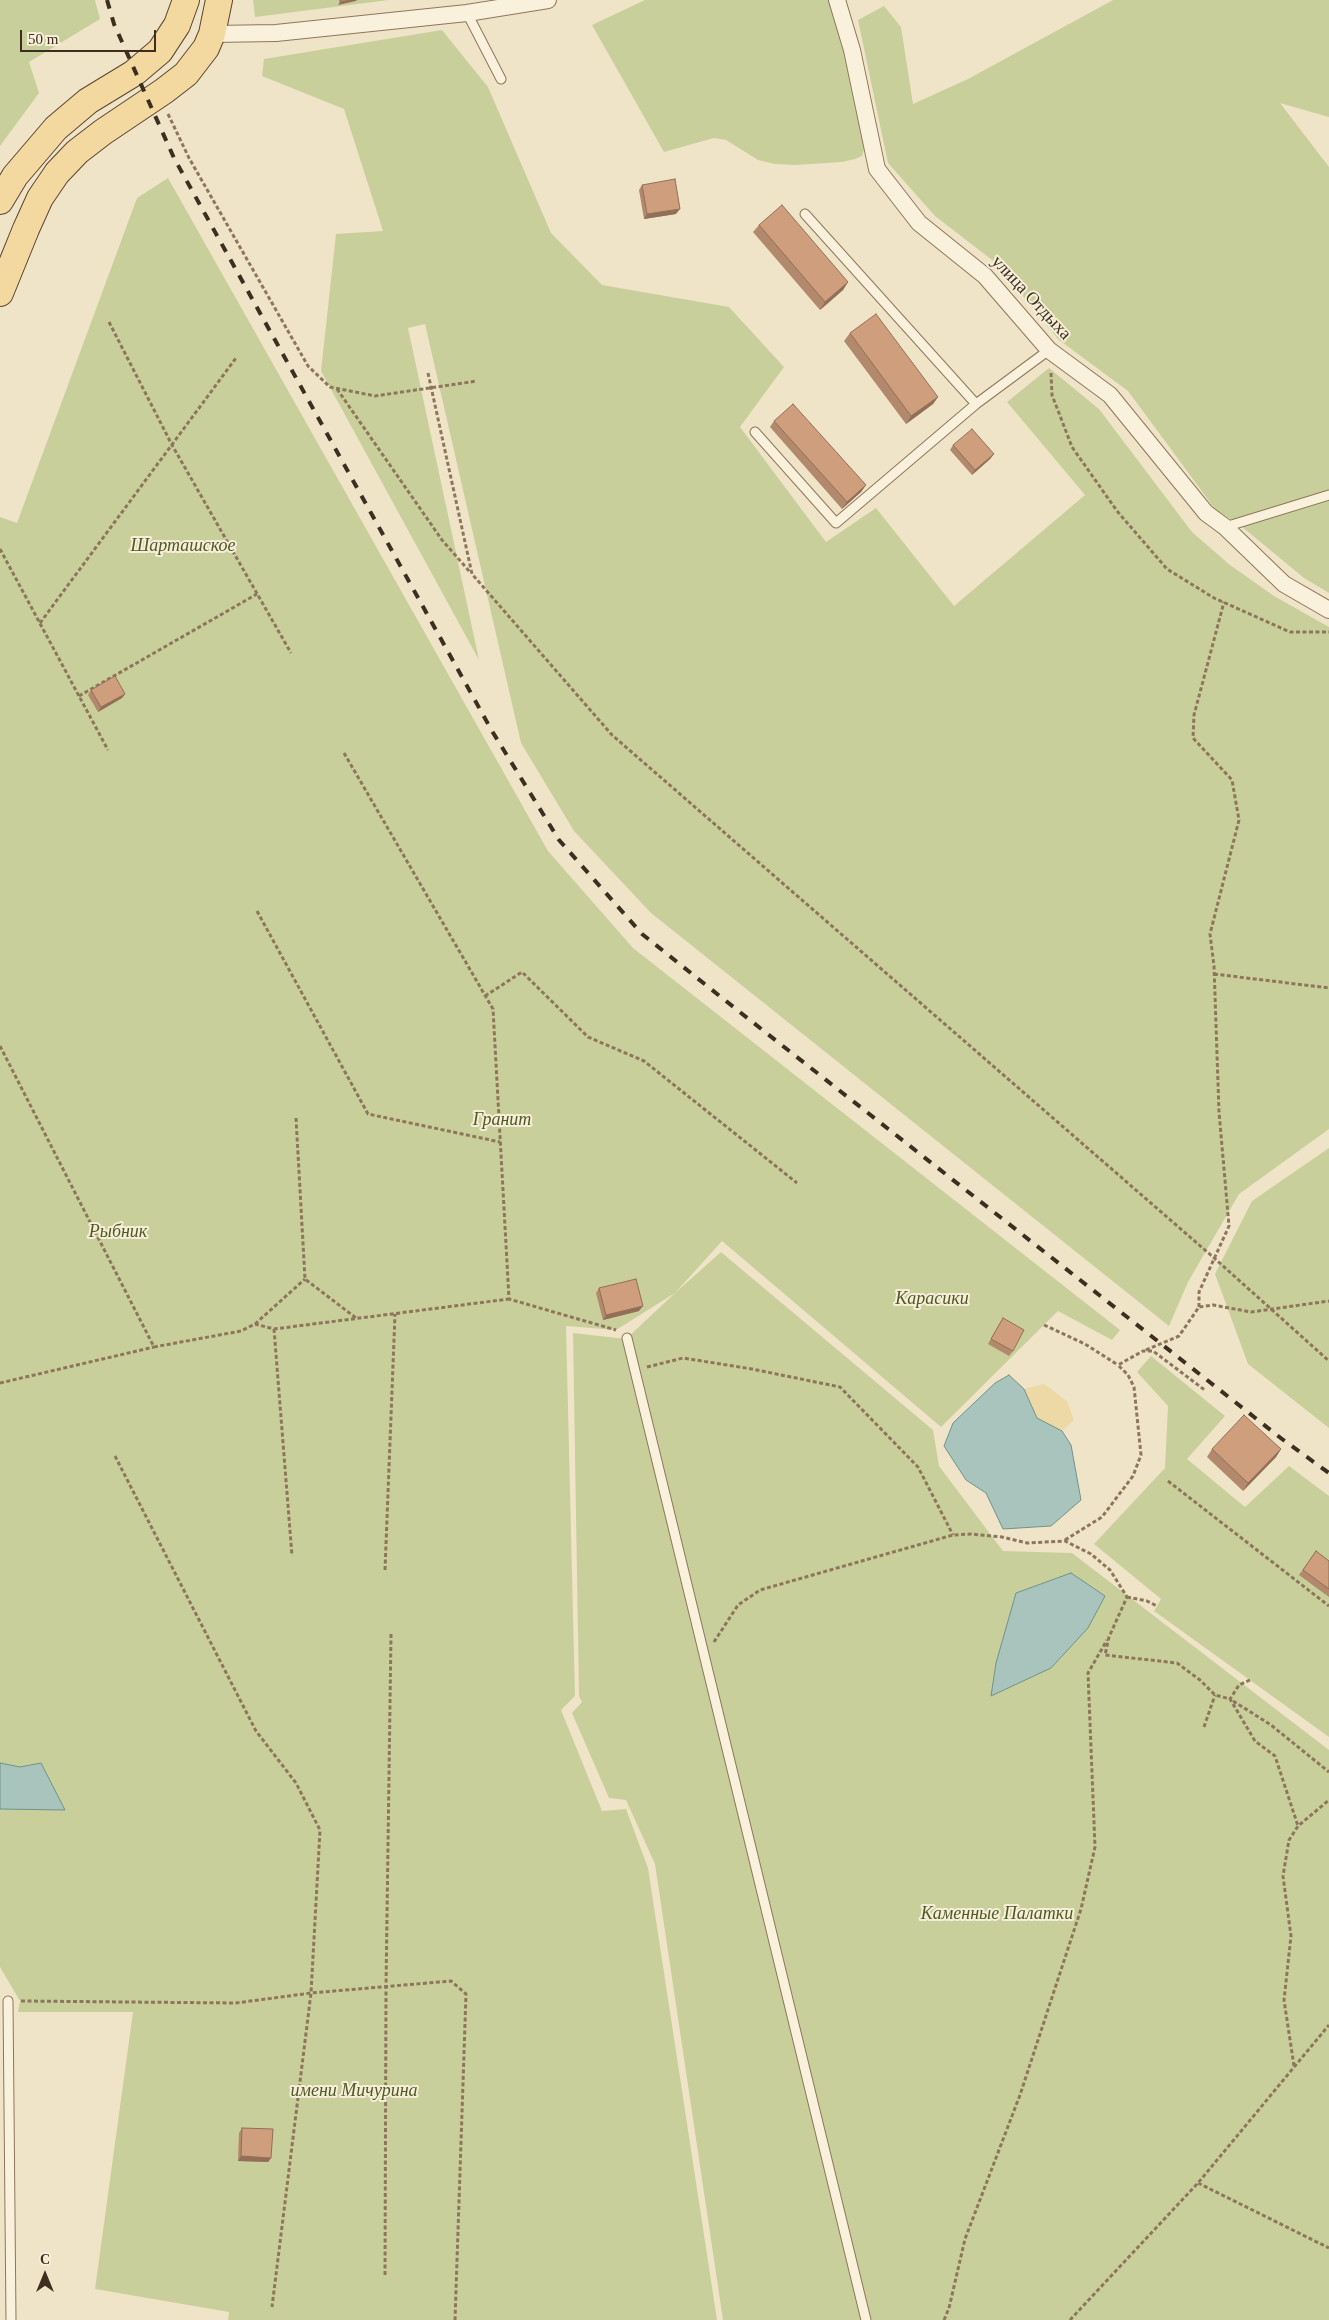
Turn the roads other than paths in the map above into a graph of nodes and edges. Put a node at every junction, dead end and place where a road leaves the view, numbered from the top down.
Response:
1 (186, 0) edge
2 (219, 0) edge
3 (548, 0) edge
4 (838, 0) edge
5 (467, 13) junction
6 (212, 34) junction
7 (501, 79) dead end
8 (0, 201) edge
9 (805, 214) dead end
10 (0, 293) edge
11 (1049, 350) junction
12 (976, 404) junction
13 (755, 432) dead end
14 (1329, 495) edge
15 (1224, 527) junction
16 (1329, 610) edge
17 (627, 1338) road end
18 (8, 2001) road end
19 (11, 2320) edge
20 (866, 2320) edge

1 - 8 main road
2 - 6 main road
3 - 5 street
4 - 11 street, улица Отдыха
5 - 6 street
5 - 7 lane
6 - 10 main road
9 - 12 lane
11 - 12 lane
11 - 15 street, улица Отдыха
12 - 13 lane
14 - 15 lane
15 - 16 street, улица Отдыха
17 - 20 lane
18 - 19 lane

